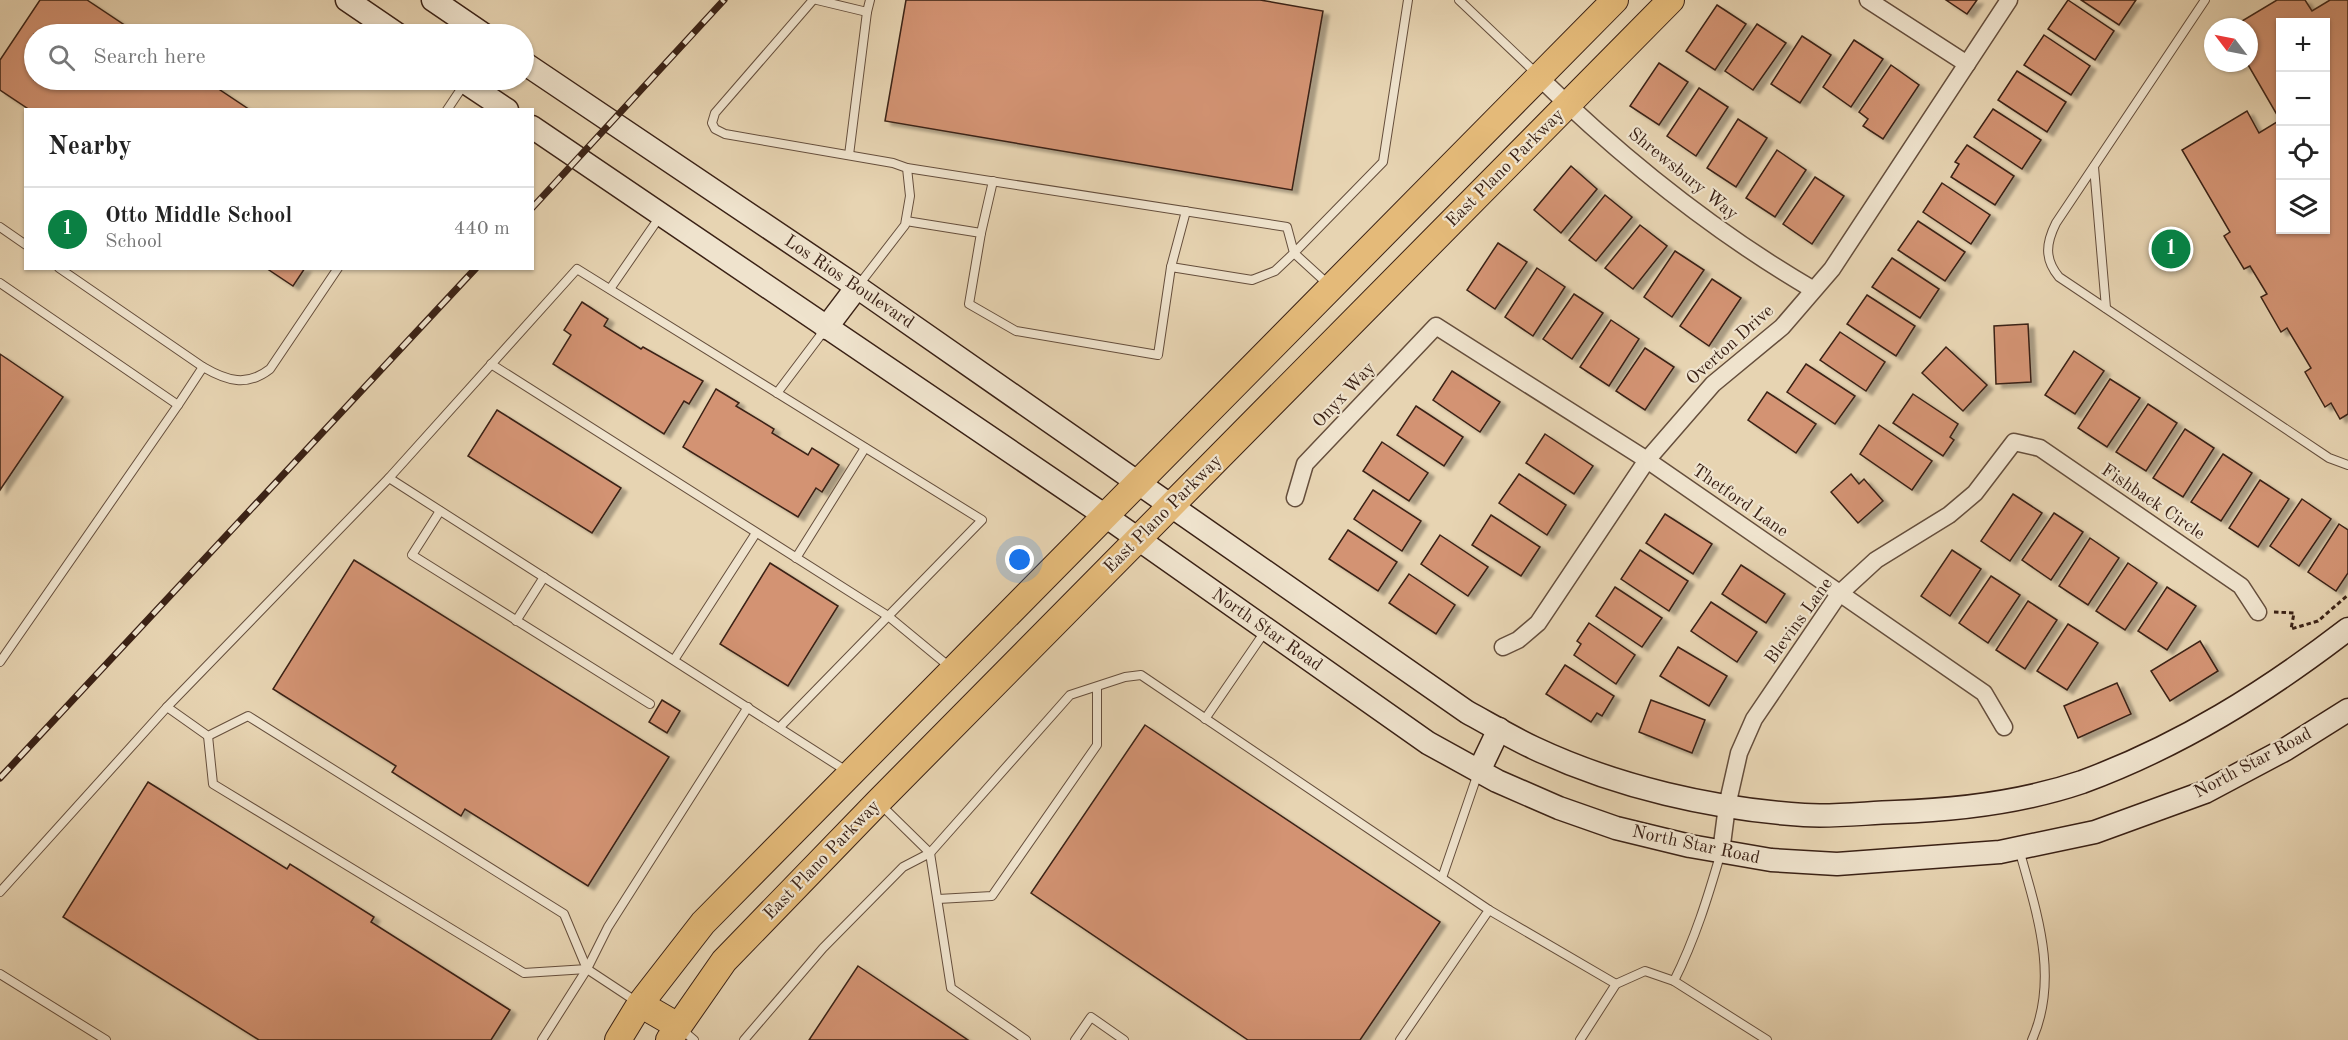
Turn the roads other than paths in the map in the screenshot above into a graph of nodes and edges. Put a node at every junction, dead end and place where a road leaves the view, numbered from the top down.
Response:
1 (347, 0) edge
2 (434, 0) edge
3 (813, 0) edge
4 (818, 0) edge
5 (870, 0) edge
6 (1408, 0) edge
7 (1459, 0) edge
8 (1615, 0) edge
9 (1671, 0) edge
10 (1869, 0) edge
11 (2009, 0) edge
12 (2205, 0) edge
13 (867, 12) junction
14 (382, 24) edge
15 (469, 24) edge
16 (1967, 64) junction
17 (534, 70) edge
18 (1539, 77) junction
19 (459, 90) edge
20 (477, 90) edge
21 (1568, 105) junction
22 (448, 108) edge
23 (504, 108) edge
24 (534, 128) edge
25 (849, 155) junction
26 (2094, 167) junction
27 (908, 168) junction
28 (993, 181) junction
29 (1186, 211) junction
30 (661, 214) junction
31 (906, 221) junction
32 (0, 227) edge
33 (981, 233) junction
34 (24, 244) edge
35 (1294, 253) junction
36 (1171, 267) junction
37 (62, 270) edge
38 (337, 270) edge
39 (0, 282) edge
40 (857, 287) junction
41 (1332, 287) junction
42 (610, 289) junction
43 (1812, 289) junction
44 (2106, 308) junction
45 (1360, 315) junction
46 (1436, 326) joint
47 (826, 328) junction
48 (491, 364) junction
49 (203, 367) junction
50 (777, 393) junction
51 (178, 405) junction
52 (2014, 442) joint
53 (865, 448) junction
54 (1647, 460) junction
55 (2348, 465) edge
56 (389, 478) junction
57 (1140, 482) junction
58 (1295, 498) dead end
59 (1172, 506) junction
60 (440, 511) junction
61 (1104, 515) junction
62 (756, 532) junction
63 (1138, 540) junction
64 (796, 558) junction
65 (544, 577) junction
66 (1839, 594) junction
67 (2258, 612) road end
68 (888, 616) junction
69 (516, 621) junction
70 (2348, 629) edge
71 (1267, 630) junction
72 (1503, 647) dead end
73 (674, 660) junction
74 (0, 662) edge
75 (951, 669) junction
76 (1097, 687) junction
77 (650, 704) dead end
78 (167, 707) junction
79 (748, 707) junction
80 (2348, 710) edge
81 (1205, 718) junction
82 (780, 727) junction
83 (2004, 727) dead end
84 (1499, 729) junction
85 (208, 736) junction
86 (1479, 771) junction
87 (848, 773) junction
88 (878, 802) junction
89 (1727, 806) junction
90 (2019, 848) junction
91 (1720, 852) junction
92 (930, 853) junction
93 (1442, 878) junction
94 (0, 892) edge
95 (938, 899) junction
96 (1489, 910) junction
97 (587, 969) junction
98 (0, 974) edge
99 (1674, 981) junction
100 (1616, 984) junction
101 (640, 1004) junction
102 (680, 1035) edge
103 (106, 1040) edge
104 (543, 1040) edge
105 (618, 1040) edge
106 (744, 1040) edge
107 (1026, 1040) edge
108 (1075, 1040) edge
109 (1124, 1040) edge
110 (1400, 1040) edge
111 (1580, 1040) edge
112 (1767, 1040) edge
113 (2032, 1040) edge

1 - 14 main road
2 - 15 main road
3 - 25 lane
4 - 13 lane
5 - 13 lane
6 - 35 lane
7 - 18 lane
8 - 18 main road
9 - 21 main road, East Plano Parkway
10 - 16 street
11 - 16 street, Overton Drive
12 - 26 lane
13 - 25 lane
16 - 43 street, Overton Drive
17 - 40 main road, Los Rios Boulevard
18 - 21 street, Shrewsbury Way
18 - 41 main road
19 - 22 lane
20 - 23 main road
21 - 43 street, Shrewsbury Way
21 - 45 main road, East Plano Parkway
24 - 30 main road
25 - 27 lane
26 - 44 lane
26 - 44 lane
27 - 28 lane
27 - 31 lane
28 - 29 lane
28 - 33 lane
29 - 35 lane
29 - 36 lane
30 - 42 lane
30 - 47 main road
31 - 33 lane
31 - 40 lane
32 - 34 lane
33 - 36 lane
35 - 36 lane
35 - 41 lane
37 - 49 lane
38 - 49 lane
39 - 51 lane
40 - 47 main road
40 - 57 main road, Los Rios Boulevard
41 - 45 main road
41 - 57 main road
42 - 48 lane
42 - 50 lane
43 - 54 street, Overton Drive
44 - 55 lane
45 - 59 main road, East Plano Parkway
46 - 54 street, Thetford Lane
46 - 58 street, Onyx Way
47 - 50 lane
47 - 61 main road
48 - 56 lane
48 - 62 lane
49 - 51 lane
50 - 53 lane
51 - 74 lane
52 - 66 street, Blevins Lane
52 - 67 street, Fishback Circle
53 - 64 lane
53 - 68 lane
54 - 66 street, Thetford Lane
54 - 72 street, Overton Drive
56 - 60 lane
56 - 78 lane
57 - 59 main road, Los Rios Boulevard
57 - 61 main road
59 - 63 main road, East Plano Parkway
59 - 84 main road
60 - 65 lane
60 - 69 lane
61 - 63 main road, North Star Road
61 - 75 main road
62 - 64 lane
62 - 73 lane
63 - 71 main road, North Star Road
63 - 88 main road, East Plano Parkway
64 - 68 lane
65 - 69 lane
65 - 73 lane
66 - 83 street, Thetford Lane
66 - 89 street, Blevins Lane
68 - 75 lane
68 - 82 lane
69 - 77 lane
70 - 89 main road
71 - 81 lane
71 - 86 main road, North Star Road
73 - 79 lane
75 - 87 main road
76 - 81 lane
76 - 92 lane
76 - 95 lane
78 - 85 lane
78 - 94 lane
79 - 82 lane
79 - 97 lane
80 - 90 main road, North Star Road
81 - 93 lane
82 - 87 lane
84 - 86 main road
84 - 89 main road
85 - 97 lane
85 - 97 lane
86 - 91 main road, North Star Road
86 - 93 lane
87 - 88 main road
87 - 101 main road
88 - 92 lane
88 - 102 main road, East Plano Parkway
89 - 91 street, Blevins Lane
90 - 91 main road, North Star Road
90 - 113 lane
91 - 99 lane
92 - 95 lane
92 - 106 lane
93 - 96 lane
95 - 107 lane
96 - 100 lane
96 - 110 lane
97 - 101 lane
97 - 104 lane
98 - 103 lane
99 - 100 lane
99 - 112 lane
100 - 111 lane
101 - 102 main road
101 - 105 main road
108 - 109 lane

